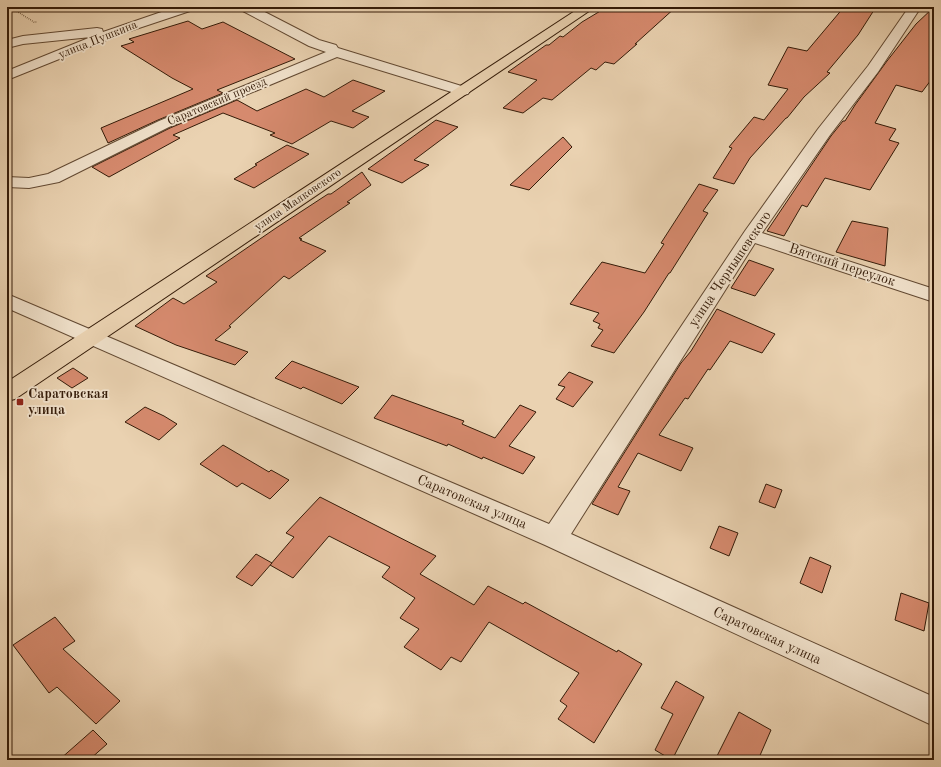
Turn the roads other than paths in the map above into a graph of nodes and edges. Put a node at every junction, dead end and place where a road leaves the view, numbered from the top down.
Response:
1 (189, 7) edge
2 (245, 7) edge
3 (589, 7) edge
4 (915, 7) edge
5 (119, 30) junction
6 (7, 44) edge
7 (333, 51) junction
8 (7, 76) edge
9 (463, 91) junction
10 (7, 182) edge
11 (751, 235) junction
12 (934, 296) edge
13 (7, 300) edge
14 (92, 337) junction
15 (7, 393) edge
16 (554, 538) junction
17 (934, 712) edge

1 - 5 street, улица Пушкина
2 - 7 street
3 - 9 main road, улица Маяковского
4 - 11 street, улица Чернышевского
5 - 6 street
5 - 8 street, улица Пушкина
7 - 9 street
7 - 10 street, Саратовский проезд
9 - 14 main road, улица Маяковского
11 - 12 street, Вятский переулок
11 - 16 street, улица Чернышевского
13 - 14 street, Саратовская улица
14 - 15 main road, улица Маяковского
14 - 16 street, Саратовская улица
16 - 17 street, Саратовская улица

